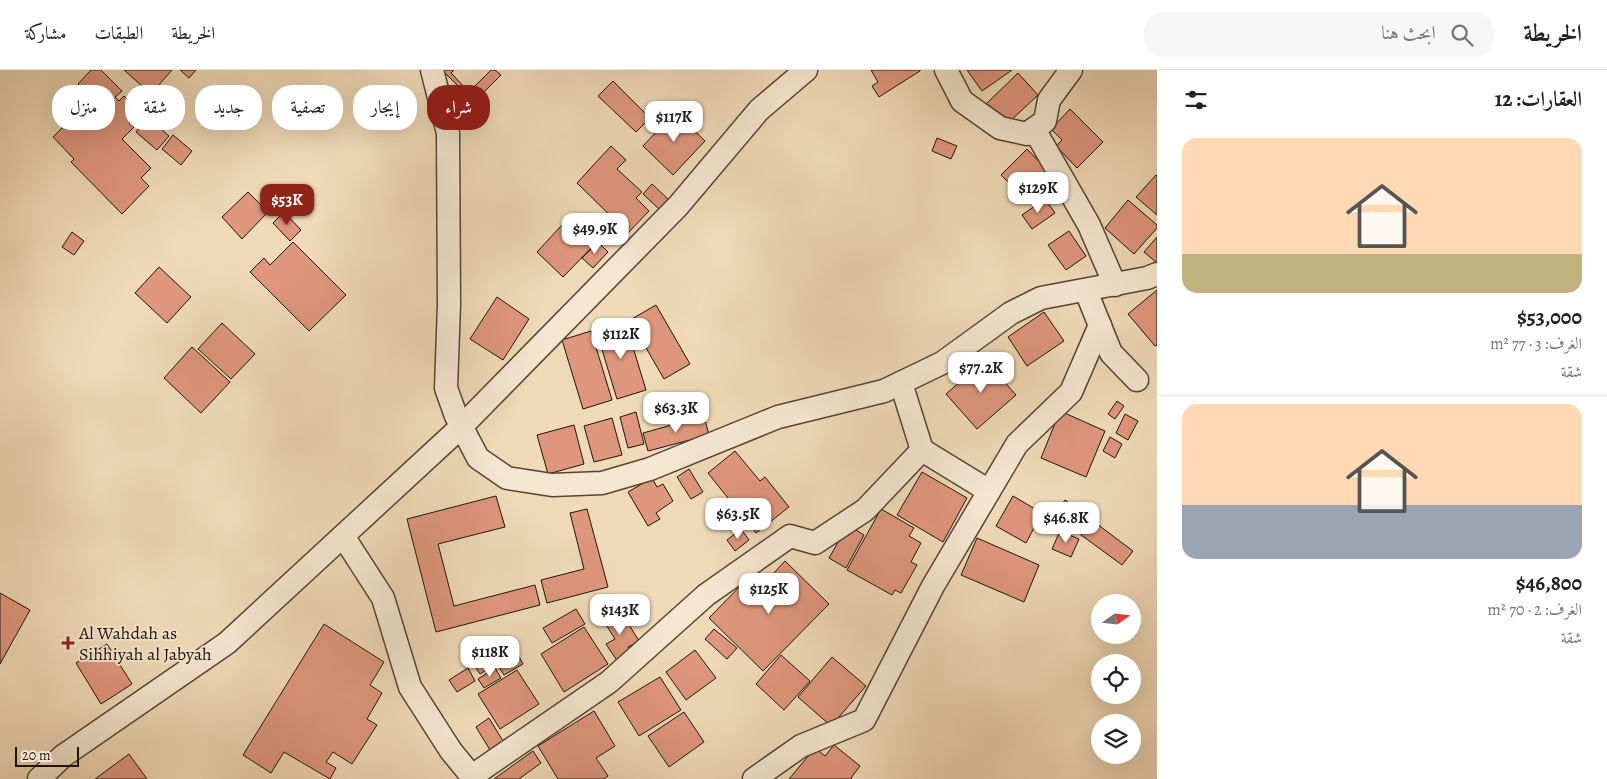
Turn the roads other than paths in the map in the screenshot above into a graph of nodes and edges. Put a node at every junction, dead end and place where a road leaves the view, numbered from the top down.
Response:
1 (432, 70) edge
2 (806, 70) edge
3 (946, 70) edge
4 (1071, 70) edge
5 (1034, 129) junction
6 (1157, 274) edge
7 (1115, 285) junction
8 (1086, 290) junction
9 (1100, 325) junction
10 (1137, 380) dead end
11 (901, 383) junction
12 (462, 426) junction
13 (922, 450) junction
14 (989, 491) junction
15 (343, 536) junction
16 (473, 778) edge
17 (38, 779) edge
18 (754, 779) edge

1 - 12 street
2 - 12 street
3 - 5 street
4 - 5 street
5 - 7 street
6 - 7 street
7 - 8 street
8 - 9 street
8 - 11 street
9 - 10 street
9 - 14 street
11 - 12 street
11 - 13 street
12 - 15 street
13 - 14 street
13 - 16 street
14 - 18 street
15 - 16 street
15 - 17 street

